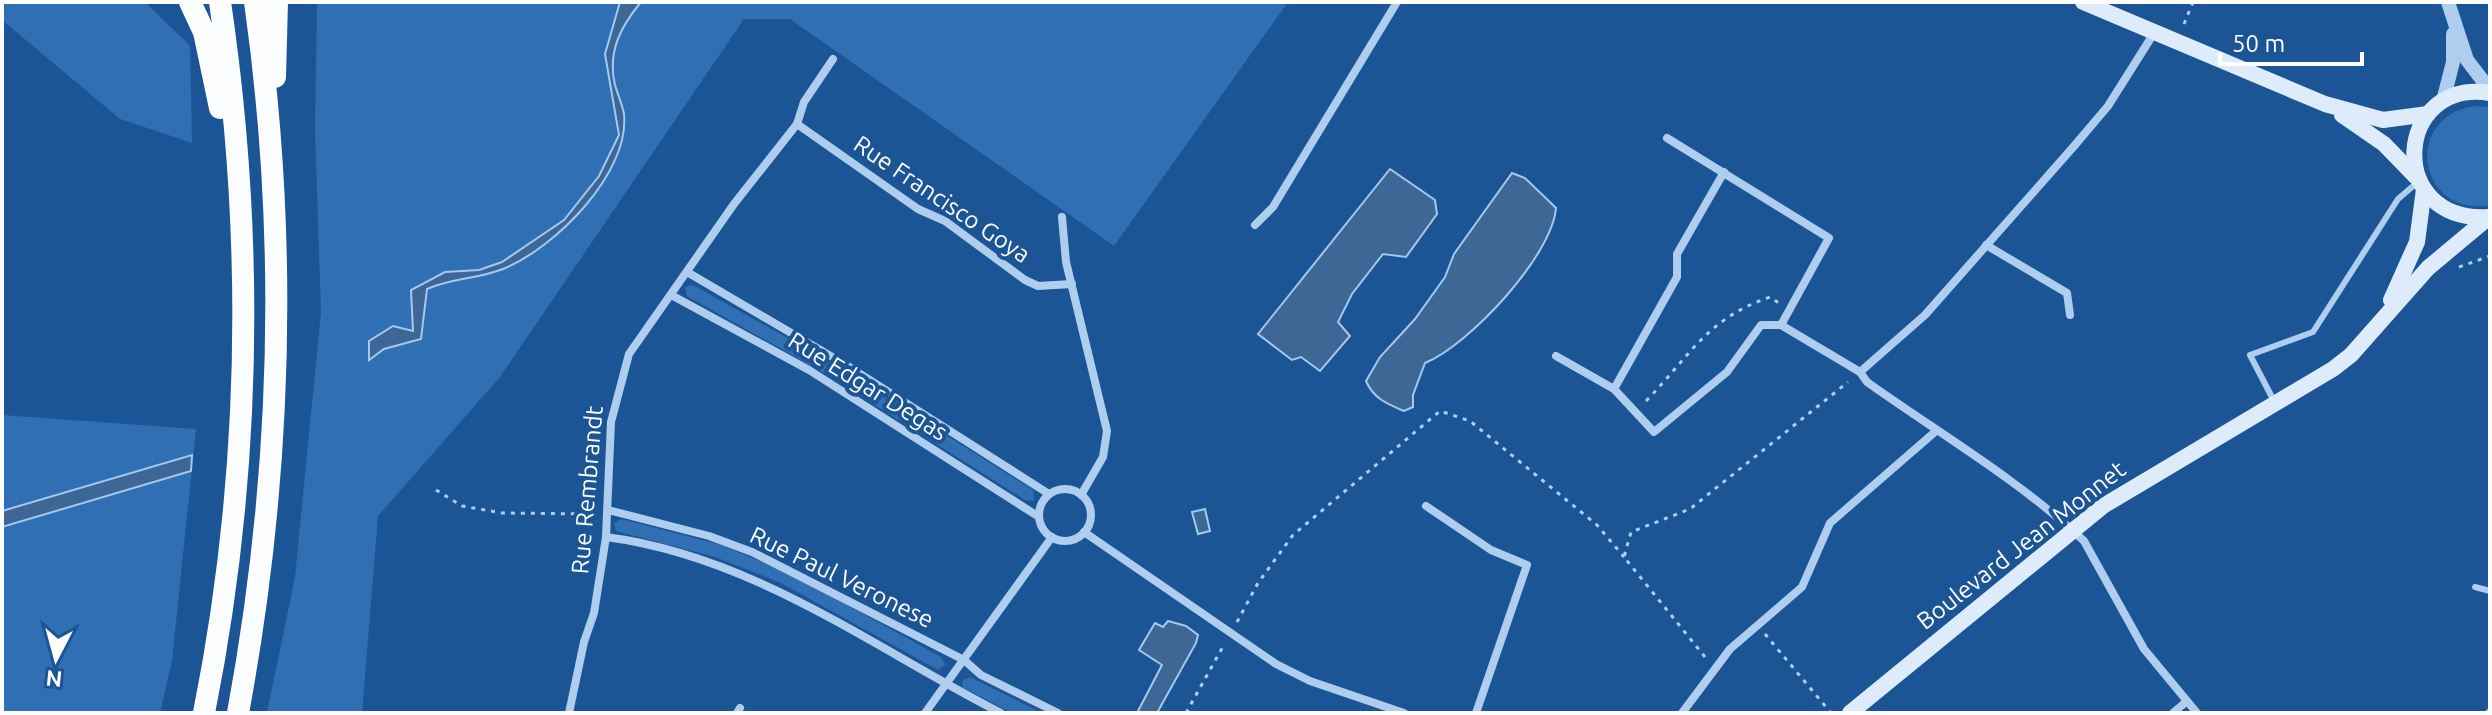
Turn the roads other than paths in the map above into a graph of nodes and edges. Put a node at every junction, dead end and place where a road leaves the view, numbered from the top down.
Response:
1 (190, 2) edge
2 (220, 2) edge
3 (255, 2) edge
4 (277, 2) edge
5 (1397, 2) edge
6 (2083, 2) edge
7 (2448, 2) edge
8 (2453, 21) junction
9 (2154, 32) junction
10 (833, 59) dead end
11 (2490, 91) edge
12 (2443, 101) junction
13 (2325, 104) junction
14 (2428, 114) junction
15 (270, 123) junction
16 (797, 124) junction
17 (1667, 138) dead end
18 (1724, 172) junction
19 (2420, 183) junction
20 (2489, 216) edge
21 (242, 217) junction
22 (1062, 217) dead end
23 (1255, 225) dead end
24 (1986, 245) junction
25 (687, 272) junction
26 (1072, 284) junction
27 (673, 296) junction
28 (2070, 315) dead end
29 (2383, 315) junction
30 (1781, 325) junction
31 (1556, 356) dead end
32 (1860, 372) junction
33 (1614, 389) junction
34 (2275, 403) junction
35 (1936, 431) junction
36 (1049, 494) junction
37 (1081, 495) junction
38 (1426, 506) dead end
39 (608, 512) junction
40 (1039, 517) junction
41 (2073, 530) junction
42 (1084, 532) junction
43 (606, 537) junction
44 (1052, 537) junction
45 (2475, 587) dead end
46 (2490, 591) edge
47 (964, 660) junction
48 (946, 685) junction
49 (2187, 701) junction
50 (204, 713) edge
51 (238, 713) edge
52 (569, 713) edge
53 (925, 713) edge
54 (1001, 713) edge
55 (1058, 713) edge
56 (1404, 713) edge
57 (1476, 713) edge
58 (1682, 713) edge
59 (1850, 713) edge
60 (2173, 713) edge
61 (2197, 713) edge

1 - 21 highway
2 - 21 highway
3 - 15 highway
4 - 15 highway
5 - 23 street
6 - 9 main road
7 - 8 street
8 - 11 street
8 - 12 street
9 - 13 main road
9 - 24 street
10 - 16 street, Rue Rembrandt
11 - 12 main road
12 - 14 main road
13 - 14 main road
13 - 19 main road
14 - 19 main road, Boulevard Jean Monnet
15 - 51 highway
16 - 25 street, Rue Rembrandt
16 - 26 street, Rue Francisco Goya
17 - 18 street
18 - 30 street
18 - 33 street
19 - 20 main road
19 - 29 main road, Boulevard Jean Monnet
19 - 34 lane
20 - 29 main road, Boulevard Jean Monnet
21 - 50 highway
22 - 26 street
24 - 28 street
24 - 32 street
25 - 27 street, Rue Rembrandt
25 - 36 street, Rue Edgar Degas
26 - 37 street
27 - 39 street, Rue Rembrandt
27 - 40 street, Rue Edgar Degas
29 - 34 main road, Boulevard Jean Monnet
30 - 32 street
30 - 33 street
31 - 33 street
32 - 35 street
34 - 41 main road, Boulevard Jean Monnet
35 - 41 street
35 - 58 street
36 - 37 street
36 - 40 street
37 - 42 street
38 - 57 street
39 - 43 street, Rue Rembrandt
39 - 47 street, Rue Paul Veronese
40 - 44 street
41 - 49 street
41 - 59 main road, Boulevard Jean Monnet
42 - 44 street
42 - 56 street
43 - 48 street, Rue Paul Veronese
43 - 52 street, Rue Rembrandt
44 - 47 street
45 - 46 lane
47 - 48 street
47 - 55 street, Rue Paul Veronese
48 - 53 street
48 - 54 street, Rue Paul Veronese
49 - 60 street
49 - 61 street

